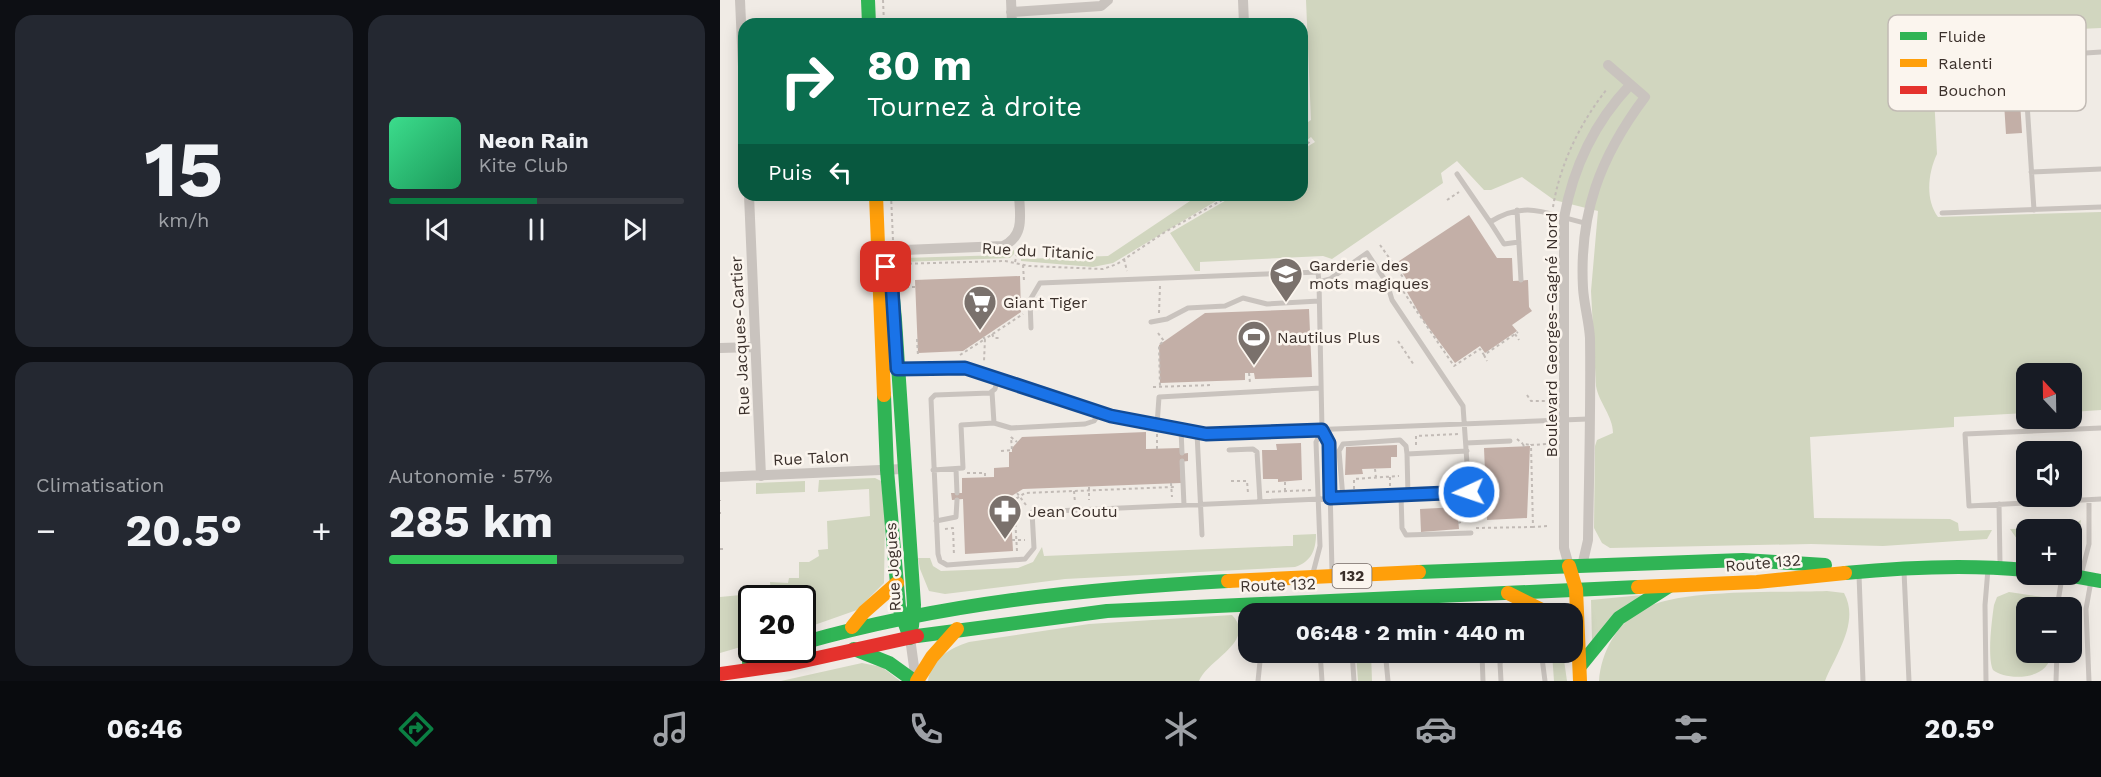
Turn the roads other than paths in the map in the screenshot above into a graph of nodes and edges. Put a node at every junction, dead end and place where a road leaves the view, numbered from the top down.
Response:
1 (740, 0) edge
2 (868, 0) edge
3 (1011, 0) edge
4 (1108, 0) edge
5 (1243, 0) edge
6 (741, 18) edge
7 (869, 18) edge
8 (1011, 18) edge
9 (1244, 18) edge
10 (2101, 52) edge
11 (2086, 53) edge
12 (1608, 65) dead end
13 (1630, 85) junction
14 (2027, 111) edge
15 (2101, 169) edge
16 (2031, 172) junction
17 (1457, 174) dead end
18 (748, 201) edge
19 (876, 201) edge
20 (1019, 201) edge
21 (2101, 207) edge
22 (1517, 210) junction
23 (2034, 210) junction
24 (1942, 213) dead end
25 (1564, 218) junction
26 (1490, 222) junction
27 (1585, 223) junction
28 (1519, 242) junction
29 (879, 251) junction
30 (1521, 280) dead end
31 (1319, 282) junction
32 (1319, 301) junction
33 (1151, 322) dead end
34 (1031, 328) dead end
35 (755, 346) junction
36 (720, 348) edge
37 (897, 369) junction
38 (883, 370) junction
39 (998, 377) junction
40 (1321, 388) junction
41 (993, 392) junction
42 (1100, 412) junction
43 (1565, 419) junction
44 (1588, 419) junction
45 (994, 423) junction
46 (1466, 423) junction
47 (1157, 425) junction
48 (2101, 428) edge
49 (1181, 429) junction
50 (1322, 430) junction
51 (1197, 433) junction
52 (1510, 441) dead end
53 (1466, 443) junction
54 (1229, 450) dead end
55 (1467, 451) junction
56 (1182, 453) dead end
57 (1407, 454) junction
58 (1182, 461) dead end
59 (903, 469) junction
60 (956, 469) junction
61 (887, 470) junction
62 (933, 470) junction
63 (761, 476) junction
64 (720, 477) edge
65 (1401, 495) junction
66 (1408, 495) junction
67 (1330, 498) junction
68 (1343, 498) junction
69 (1319, 499) junction
70 (2101, 499) edge
71 (2089, 500) junction
72 (1260, 501) junction
73 (1200, 504) junction
74 (1999, 504) junction
75 (1184, 505) junction
76 (936, 521) junction
77 (1471, 534) dead end
78 (1202, 535) dead end
79 (1575, 566) junction
80 (1903, 566) junction
81 (1994, 566) junction
82 (1859, 568) junction
83 (2016, 569) edge
84 (1333, 577) junction
85 (1313, 578) junction
86 (2091, 580) edge
87 (897, 583) junction
88 (1671, 585) junction
89 (1576, 590) junction
90 (1508, 593) junction
91 (1309, 600) junction
92 (1313, 603) edge
93 (1528, 603) edge
94 (1576, 603) edge
95 (908, 616) junction
96 (852, 627) junction
97 (957, 629) junction
98 (910, 638) junction
99 (816, 639) edge
100 (855, 649) junction
101 (748, 663) edge
102 (1259, 663) edge
103 (1321, 663) edge
104 (1353, 663) edge
105 (1500, 663) edge
106 (1543, 663) edge
107 (1580, 663) edge
108 (2057, 663) edge
109 (1580, 666) junction
110 (720, 673) edge
111 (916, 681) edge
112 (1258, 681) edge
113 (1322, 681) edge
114 (1354, 681) edge
115 (1388, 681) edge
116 (1483, 681) edge
117 (1501, 681) edge
118 (1545, 681) edge
119 (1580, 681) edge
120 (1863, 681) edge
121 (1909, 681) edge
122 (1986, 681) edge
123 (2056, 681) edge
124 (2089, 681) edge

1 - 6 street
2 - 7 main road
3 - 8 street
4 - 8 street
5 - 9 street
10 - 11 lane
12 - 13 street
13 - 25 street, Boulevard Georges-Gagné Nord
13 - 27 street, Boulevard Georges-Gagné Nord
14 - 16 lane
15 - 16 lane
16 - 23 lane
17 - 26 lane
18 - 35 street, Rue Jacques-Cartier
19 - 29 main road, Rue Jogues
20 - 29 street, Rue du Titanic
21 - 23 lane
22 - 25 lane
22 - 26 lane
22 - 28 lane
23 - 24 lane
25 - 27 lane
25 - 43 street, Boulevard Georges-Gagné Nord
26 - 28 lane
27 - 44 street, Boulevard Georges-Gagné Nord
28 - 30 lane
29 - 37 main road, Rue Jogues
29 - 38 main road, Rue Jogues
31 - 32 lane
31 - 34 lane
31 - 46 lane
32 - 33 lane
32 - 40 lane
35 - 36 street
35 - 63 street, Rue Jacques-Cartier
37 - 38 lane
37 - 39 lane
37 - 59 main road, Rue Jogues
38 - 61 main road, Rue Jogues
39 - 41 lane
39 - 42 lane
40 - 47 lane
40 - 50 lane
41 - 45 lane
41 - 62 lane
42 - 45 lane
42 - 47 lane
43 - 44 lane
43 - 46 lane
43 - 79 street, Boulevard Georges-Gagné Nord
44 - 79 street, Boulevard Georges-Gagné Nord
45 - 60 lane
46 - 50 lane
46 - 53 lane
47 - 49 lane
48 - 74 lane
49 - 51 lane
49 - 56 lane
50 - 51 lane
50 - 67 lane
50 - 69 lane
51 - 73 lane
52 - 53 lane
53 - 55 lane
54 - 72 lane
55 - 57 lane
55 - 66 lane
57 - 66 lane
57 - 68 lane
58 - 75 lane
59 - 61 street, Rue Talon
59 - 95 main road, Rue Jogues
60 - 62 lane
60 - 76 lane
61 - 63 street, Rue Talon
61 - 87 main road, Rue Jogues
62 - 76 lane
63 - 64 street, Rue Talon
65 - 66 lane
65 - 68 lane
65 - 77 lane
67 - 68 lane
67 - 69 lane
67 - 84 lane
69 - 72 lane
69 - 85 lane
70 - 71 lane
71 - 74 lane
71 - 86 lane
72 - 73 lane
73 - 75 lane
73 - 78 lane
74 - 81 lane
75 - 76 lane
79 - 82 main road, Route 132 / 132
79 - 84 main road, Route 132 / 132
79 - 89 main road
80 - 81 main road, Route 132 / 132
80 - 82 main road, Route 132 / 132
80 - 121 lane
81 - 83 main road, Route 132 / 132
81 - 122 lane
82 - 88 main road, Route 132 / 132
82 - 120 lane
84 - 85 main road, Route 132 / 132
85 - 95 main road, Route 132 / 132
86 - 124 lane
87 - 95 main road, Rue Jogues
87 - 96 main road
88 - 89 main road, Route 132 / 132
88 - 109 main road
89 - 90 main road, Route 132 / 132
89 - 94 main road
90 - 91 main road, Route 132 / 132
90 - 93 main road
91 - 92 lane
91 - 97 main road, Route 132 / 132
95 - 96 main road, Route 132 / 132
95 - 98 main road, Rue Jogues
96 - 99 main road, Route 132 / 132
97 - 98 main road, Route 132 / 132
97 - 111 main road
98 - 100 main road, Route 132 / 132
98 - 111 street
100 - 110 main road, Route 132 / 132
100 - 111 main road
101 - 110 main road, Route 132 / 132
102 - 112 lane
103 - 113 lane
104 - 114 lane
105 - 117 lane
106 - 118 lane
107 - 109 main road
108 - 123 lane
109 - 119 main road
115 - 116 lane

